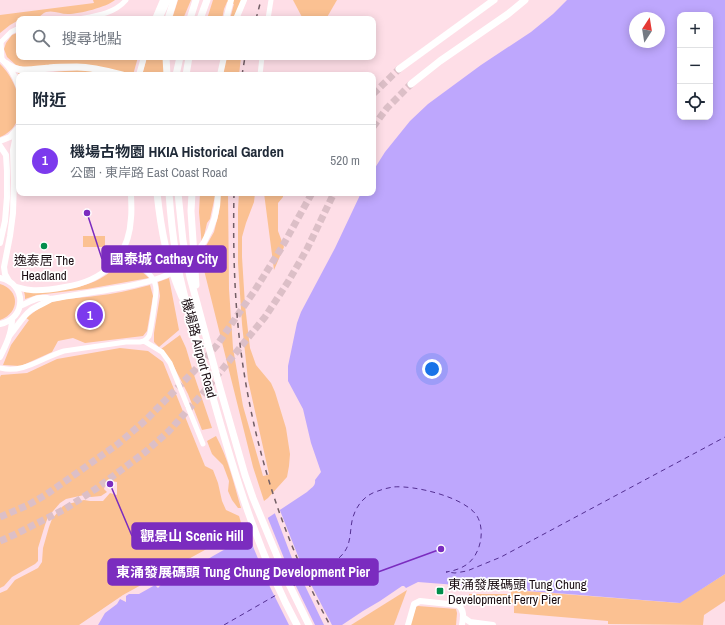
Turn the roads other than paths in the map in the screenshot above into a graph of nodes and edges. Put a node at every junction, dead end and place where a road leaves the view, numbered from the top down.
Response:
1 (126, 0) edge
2 (163, 0) edge
3 (168, 0) edge
4 (174, 0) edge
5 (196, 0) edge
6 (207, 0) edge
7 (244, 0) edge
8 (271, 0) edge
9 (494, 0) edge
10 (525, 0) edge
11 (231, 1) edge
12 (98, 16) edge
13 (156, 16) edge
14 (160, 16) edge
15 (169, 16) edge
16 (191, 16) edge
17 (201, 16) edge
18 (227, 16) edge
19 (237, 16) edge
20 (268, 16) edge
21 (16, 30) edge
22 (1, 42) edge
23 (3, 60) edge
24 (143, 60) edge
25 (166, 60) edge
26 (179, 60) edge
27 (189, 60) edge
28 (220, 60) edge
29 (223, 60) edge
30 (262, 60) edge
31 (399, 69) tunnel mouth
32 (110, 72) edge
33 (140, 72) edge
34 (167, 72) edge
35 (177, 72) edge
36 (187, 72) edge
37 (219, 72) edge
38 (220, 72) edge
39 (260, 72) edge
40 (16, 79) edge
41 (411, 84) tunnel mouth
42 (16, 130) edge
43 (16, 134) edge
44 (0, 141) edge
45 (0, 146) edge
46 (131, 196) edge
47 (157, 196) edge
48 (169, 196) edge
49 (178, 196) edge
50 (192, 196) edge
51 (218, 196) edge
52 (1, 230) edge
53 (0, 244) edge
54 (120, 255) junction
55 (0, 278) edge
56 (9, 281) junction
57 (16, 287) junction
58 (51, 299) junction
59 (197, 303) junction
60 (20, 306) junction
61 (191, 318) junction
62 (12, 319) junction
63 (0, 324) edge
64 (10, 335) junction
65 (144, 340) junction
66 (0, 357) edge
67 (0, 368) edge
68 (204, 444) dead end
69 (463, 617) junction
70 (297, 625) edge
71 (309, 625) edge
72 (408, 625) edge
73 (462, 625) edge
74 (493, 625) edge

1 - 12 street
2 - 13 main road
3 - 14 main road
4 - 15 highway
5 - 16 highway
6 - 17 highway
7 - 19 main road
8 - 20 street
9 - 31 highway
10 - 41 highway
11 - 18 main road
21 - 22 street
22 - 23 street
23 - 32 highway
23 - 40 main road
24 - 33 main road
25 - 34 highway
26 - 35 highway
27 - 36 highway
28 - 37 main road
29 - 38 main road
30 - 39 street
42 - 44 main road
43 - 56 main road
45 - 52 main road
46 - 54 main road
47 - 61 highway
48 - 61 highway, 機場路 Airport Road
49 - 59 highway, 機場路 Airport Road
50 - 59 highway
51 - 58 main road
52 - 53 main road
54 - 57 main road
54 - 65 street
55 - 56 main road
56 - 57 main road
57 - 60 main road
58 - 60 main road
58 - 64 main road
59 - 71 highway, 機場路 Airport Road
60 - 62 main road
61 - 70 highway, 機場路 Airport Road
62 - 63 main road
62 - 64 main road
64 - 66 main road
65 - 67 street
65 - 68 street
69 - 72 main road
69 - 73 main road
69 - 74 main road

